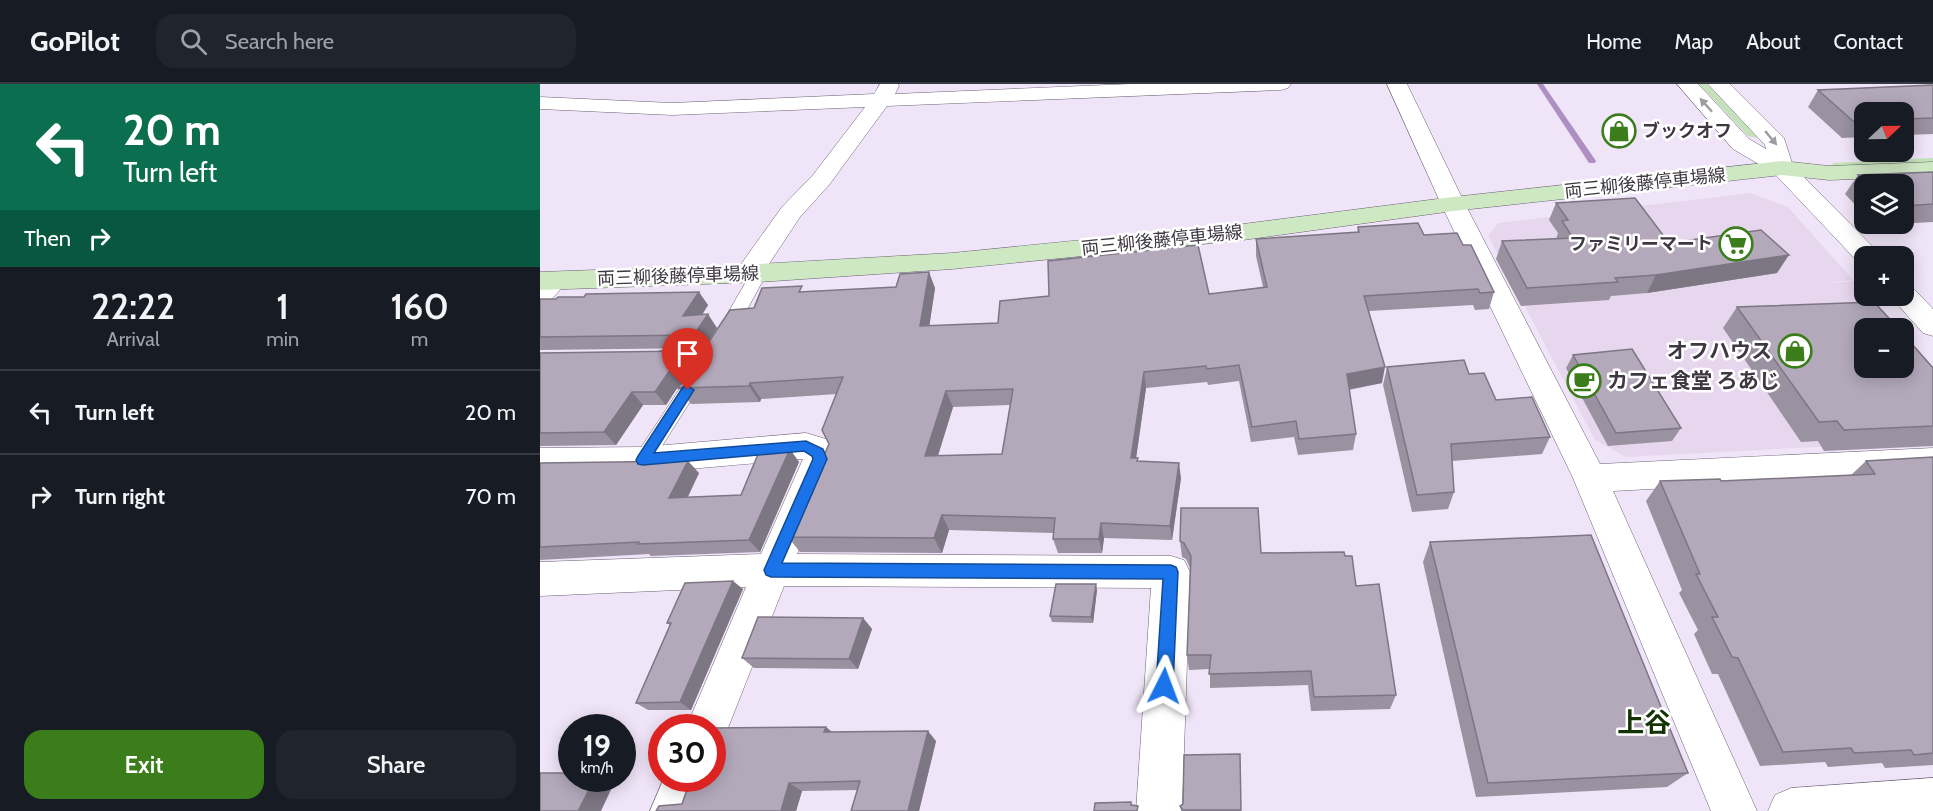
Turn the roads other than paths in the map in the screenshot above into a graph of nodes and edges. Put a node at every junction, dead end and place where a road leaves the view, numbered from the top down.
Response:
1 (557, 84) edge
2 (1281, 84) edge
3 (1397, 84) edge
4 (1687, 84) edge
5 (1718, 84) edge
6 (885, 92) edge
7 (540, 96) edge
8 (540, 103) edge
9 (1933, 151) edge
10 (1782, 168) junction
11 (1933, 169) edge
12 (1453, 204) junction
13 (1857, 246) edge
14 (754, 273) junction
15 (545, 286) edge
16 (1914, 306) edge
17 (1933, 326) edge
18 (710, 356) junction
19 (642, 357) edge
20 (643, 460) junction
21 (540, 461) edge
22 (1933, 461) edge
23 (1590, 478) junction
24 (771, 570) junction
25 (540, 579) edge
26 (713, 714) edge
27 (680, 792) edge
28 (1933, 801) edge
29 (673, 811) edge
30 (1159, 811) edge
31 (1734, 811) edge
32 (1791, 811) edge

1 - 7 street
2 - 6 street
3 - 12 street
10 -> 4 street
5 -> 10 street
6 - 8 street
6 - 14 street
9 - 10 main road, 両三柳後藤停車場線
10 - 11 main road, 両三柳後藤停車場線
10 - 12 main road, 両三柳後藤停車場線
10 - 13 street
12 - 14 main road, 両三柳後藤停車場線
12 - 23 street
14 - 15 main road, 両三柳後藤停車場線
14 - 18 lane
16 - 17 street
18 - 19 lane
18 - 20 lane
20 - 21 street
20 - 24 street
22 - 23 street
23 - 31 street
24 - 25 street
24 - 26 street
24 - 30 street
27 - 29 street
28 - 32 street

